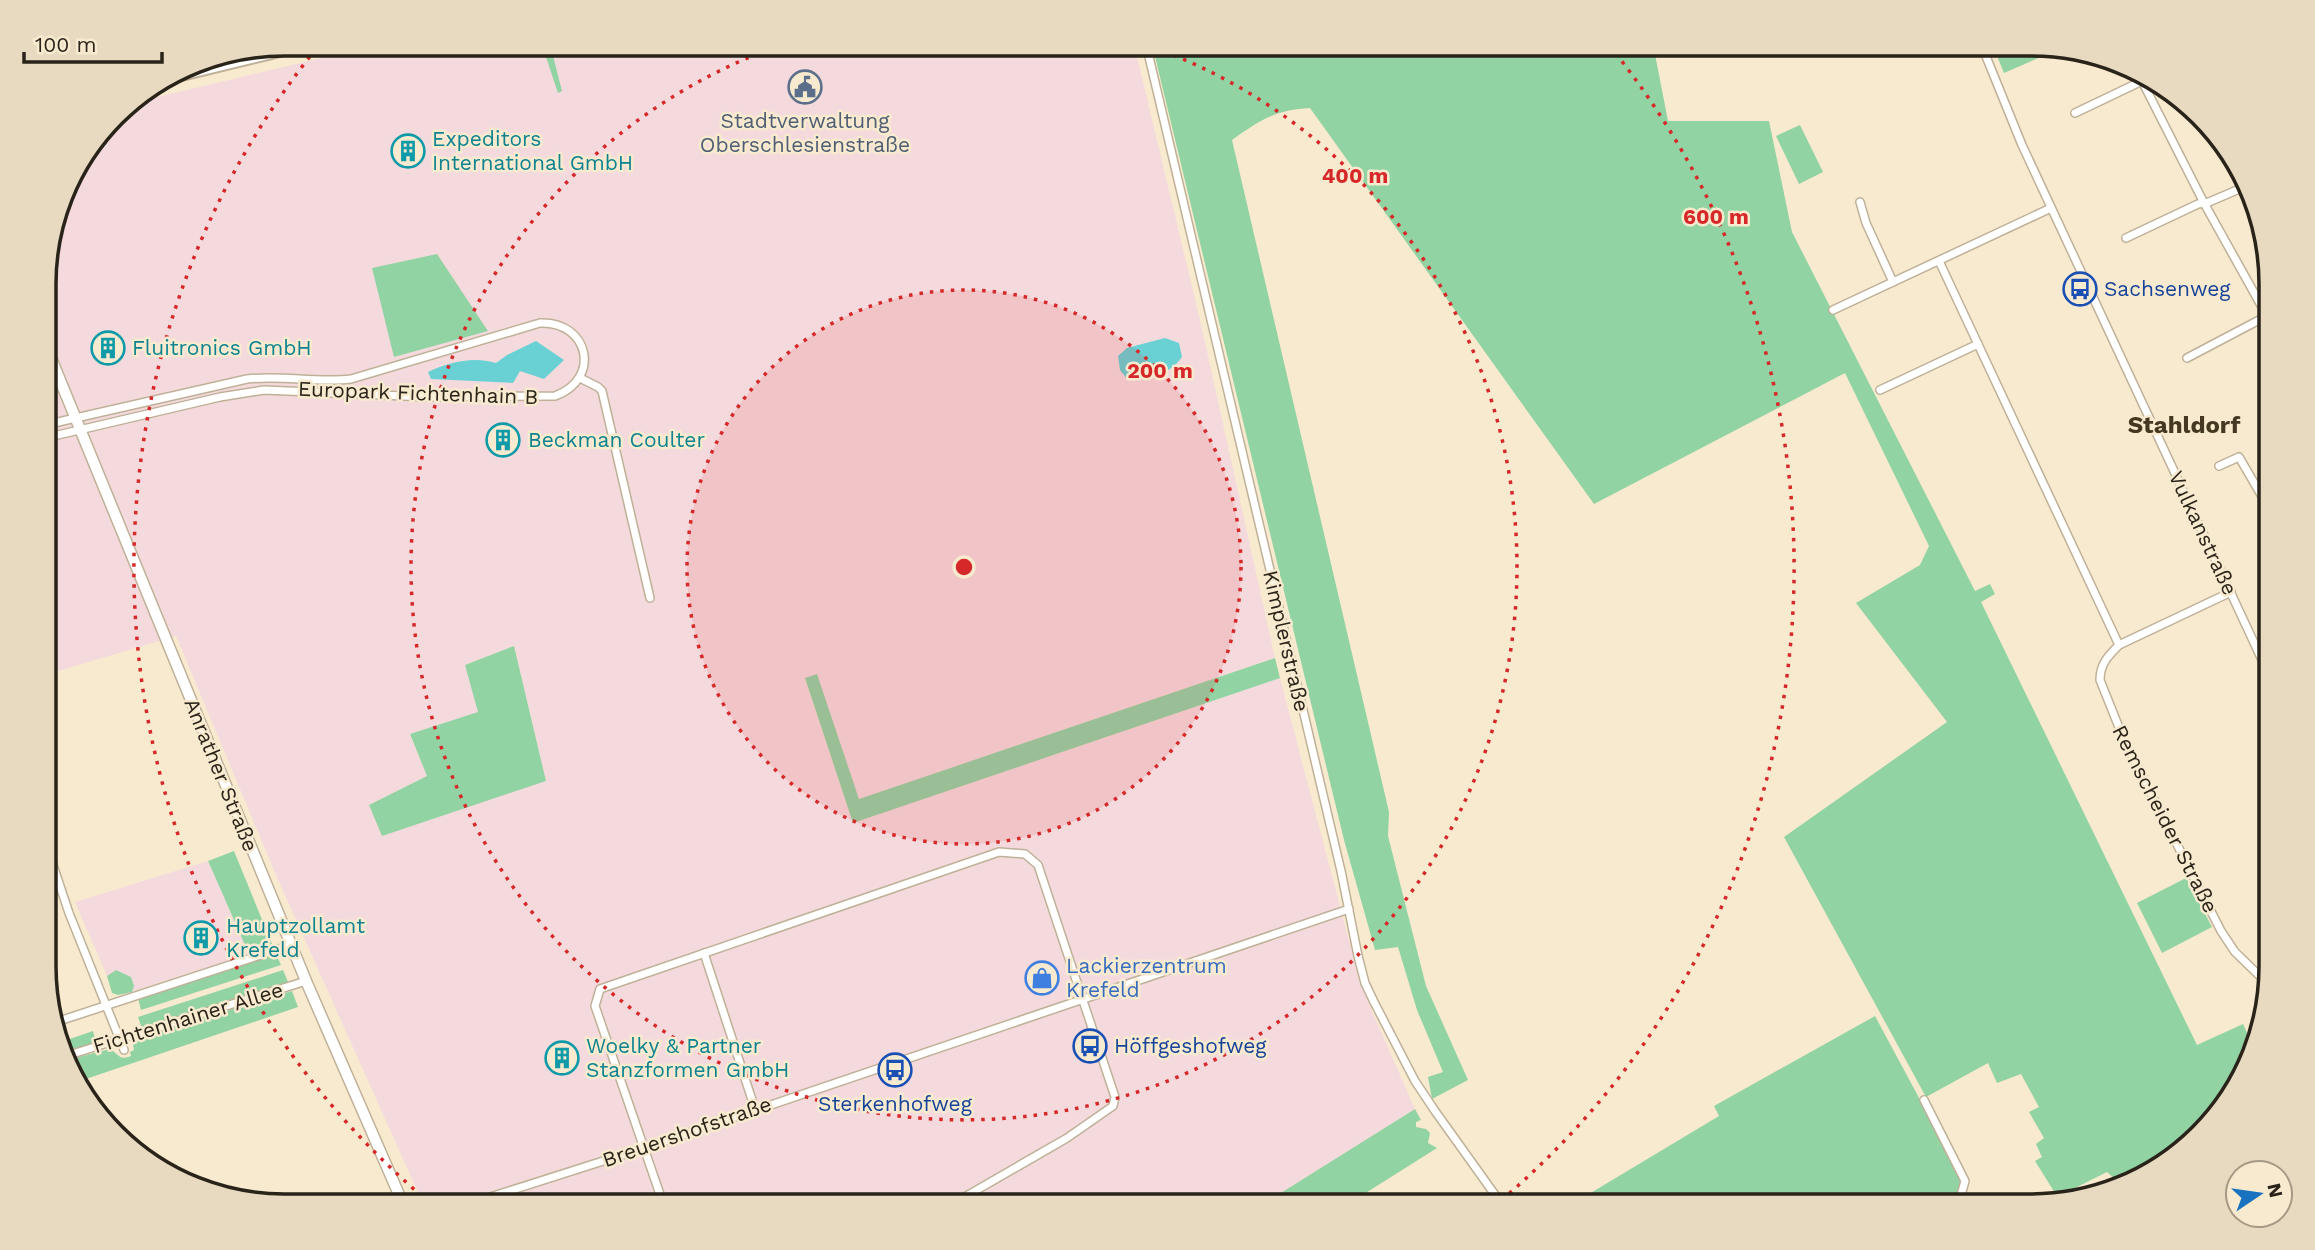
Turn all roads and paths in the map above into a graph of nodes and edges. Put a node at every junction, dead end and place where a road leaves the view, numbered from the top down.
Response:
1 (1149, 56) edge
2 (1986, 56) edge
3 (248, 59) edge
4 (210, 68) edge
5 (2138, 83) edge
6 (2145, 86) edge
7 (2075, 113) dead end
8 (2239, 189) edge
9 (1860, 202) dead end
10 (2204, 203) junction
11 (2052, 208) junction
12 (2126, 238) dead end
13 (1939, 261) junction
14 (1893, 282) junction
15 (2259, 302) edge
16 (1833, 310) dead end
17 (2259, 320) edge
18 (1979, 344) junction
19 (2187, 358) dead end
20 (56, 371) edge
21 (580, 378) junction
22 (247, 379) junction
23 (1880, 390) dead end
24 (249, 391) junction
25 (75, 418) junction
26 (56, 422) edge
27 (79, 430) junction
28 (56, 435) edge
29 (2219, 466) dead end
30 (2259, 491) edge
31 (2231, 592) junction
32 (650, 598) dead end
33 (2119, 645) junction
34 (2259, 653) edge
35 (56, 874) edge
36 (1349, 909) junction
37 (291, 946) junction
38 (704, 953) junction
39 (2258, 975) edge
40 (306, 981) junction
41 (1082, 999) junction
42 (107, 1005) junction
43 (63, 1020) edge
44 (118, 1040) junction
45 (124, 1050) dead end
46 (73, 1054) edge
47 (1923, 1100) dead end
48 (755, 1109) junction
49 (644, 1148) junction
50 (399, 1194) edge
51 (500, 1194) edge
52 (660, 1194) edge
53 (969, 1194) edge
54 (1494, 1194) edge
55 (1961, 1194) edge

1 - 36 street, Kimplerstraße
2 - 11 street, Vulkanstraße
3 - 4 main road
5 - 7 street
6 - 10 street
8 - 10 street
9 - 14 street
10 - 12 street
10 - 15 street
11 - 13 street
11 - 31 street, Vulkanstraße
13 - 14 street
13 - 18 street
14 - 16 street
17 - 19 street
18 - 23 street
18 - 33 street
20 - 25 main road, Anrather Straße
21 - 22 street, Europark Fichtenhain B
21 - 24 street, Europark Fichtenhain B
21 - 32 street
22 - 24 street
22 - 25 street, Europark Fichtenhain B
24 - 27 street, Europark Fichtenhain B
25 - 26 street, Europark Fichtenhain B
25 - 27 main road, Anrather Straße
27 - 28 street, Europark Fichtenhain B
27 - 37 main road, Anrather Straße
29 - 30 street
31 - 33 street
31 - 34 street, Vulkanstraße
33 - 39 street, Remscheider Straße
35 - 42 street
36 - 41 street, Breuershofstraße
36 - 54 street, Kimplerstraße
37 - 40 main road, Anrather Straße
37 - 42 street, Fichtenhainer Allee
38 - 41 street
38 - 48 street
38 - 49 street
40 - 44 street, Fichtenhainer Allee
40 - 50 main road, Anrather Straße
41 - 48 street, Breuershofstraße
41 - 53 street
42 - 43 street, Fichtenhainer Allee
42 - 44 street
44 - 45 street
44 - 46 street, Fichtenhainer Allee
47 - 55 street
48 - 49 street, Breuershofstraße
49 - 51 street, Breuershofstraße
49 - 52 street

